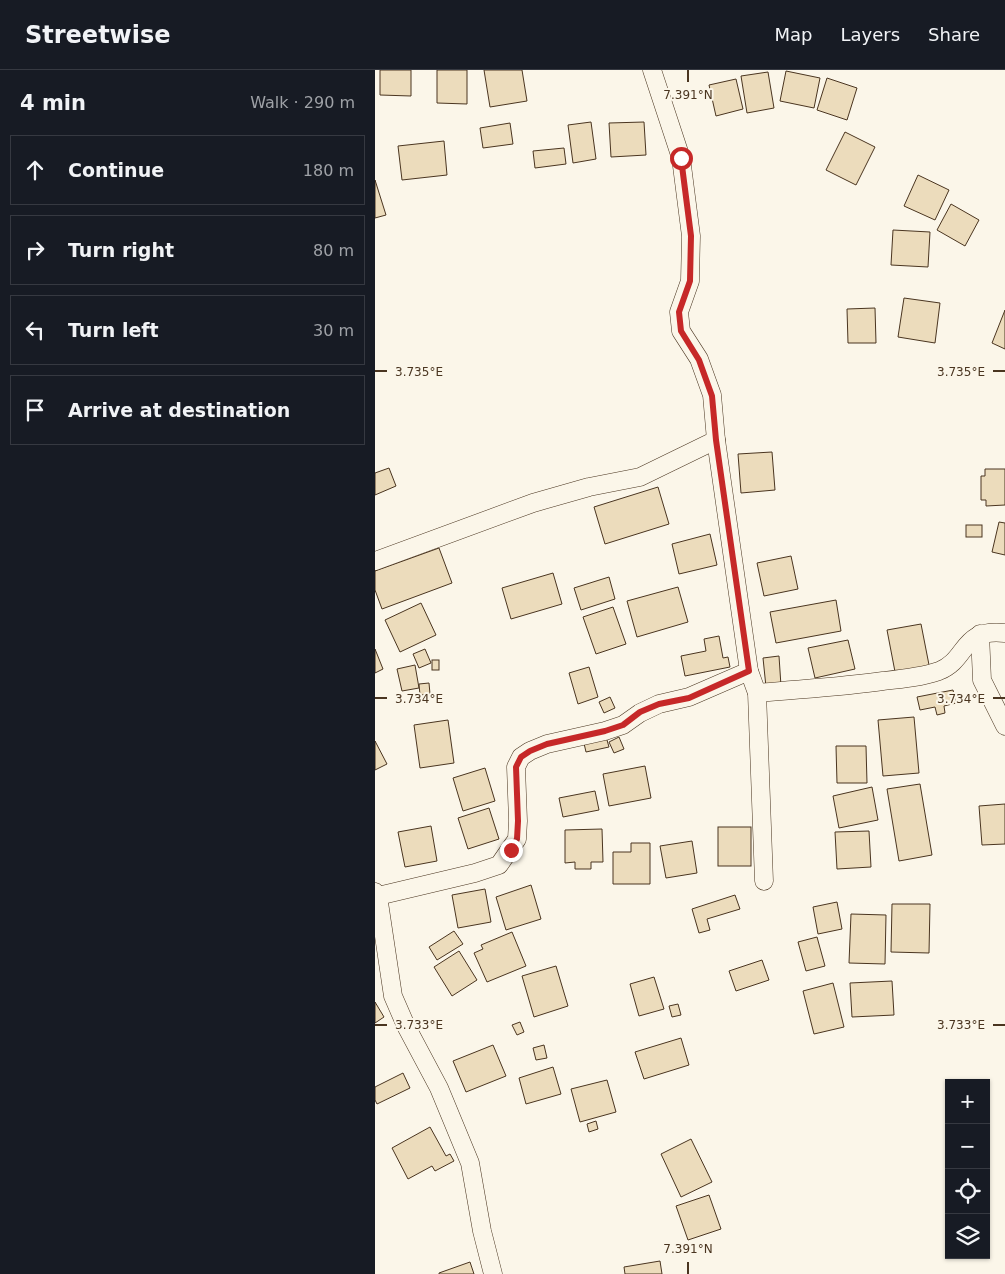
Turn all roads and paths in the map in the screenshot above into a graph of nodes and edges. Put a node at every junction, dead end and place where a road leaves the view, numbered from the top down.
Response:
1 (652, 70) edge
2 (716, 440) junction
3 (375, 561) edge
4 (1005, 633) edge
5 (980, 634) junction
6 (749, 671) junction
7 (757, 693) junction
8 (1005, 726) edge
9 (764, 881) dead end
10 (376, 894) edge
11 (381, 962) edge
12 (493, 1274) edge

1 - 2 street
2 - 3 street
2 - 6 street
4 - 5 street
5 - 7 street
5 - 8 street
6 - 7 street
6 - 10 street
7 - 9 street
10 - 11 street
11 - 12 street

